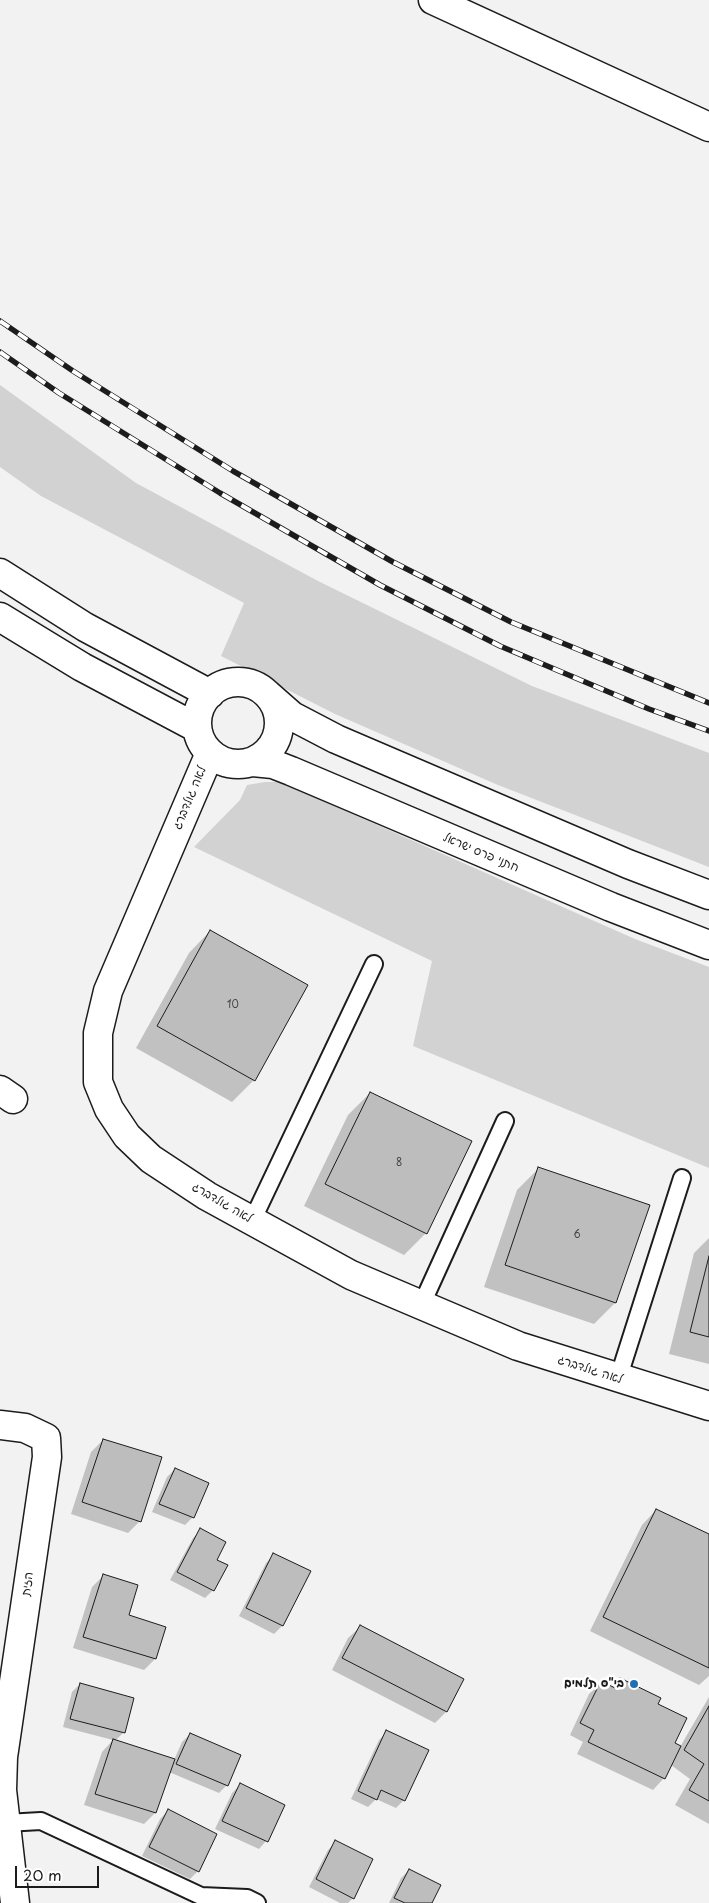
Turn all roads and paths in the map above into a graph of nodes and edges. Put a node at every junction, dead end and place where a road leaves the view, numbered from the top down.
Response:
1 (433, 0) edge
2 (709, 127) edge
3 (0, 573) edge
4 (0, 617) edge
5 (210, 694) junction
6 (267, 694) junction
7 (197, 728) junction
8 (210, 753) junction
9 (254, 762) junction
10 (709, 895) edge
11 (709, 946) edge
12 (374, 964) dead end
13 (505, 1121) dead end
14 (682, 1178) dead end
15 (252, 1221) junction
16 (422, 1306) junction
17 (618, 1379) junction
18 (709, 1406) edge
19 (0, 1425) edge
20 (1, 1776) edge
21 (6, 1823) junction
22 (15, 1903) edge
23 (257, 1903) edge

1 - 2 street
3 - 5 street
4 - 7 street
5 - 6 street
5 - 7 street
6 - 9 street
6 - 10 street
7 - 8 street
8 - 9 street
8 - 15 street, לאה גולדברג
9 - 11 street, חתני פרס ישראל
12 - 15 lane
13 - 16 lane
14 - 17 lane
15 - 16 street, לאה גולדברג
16 - 17 street, לאה גולדברג
17 - 18 street, לאה גולדברג
19 - 20 street, הזית
20 - 21 street, הזית
21 - 22 street, הזית
21 - 23 lane

